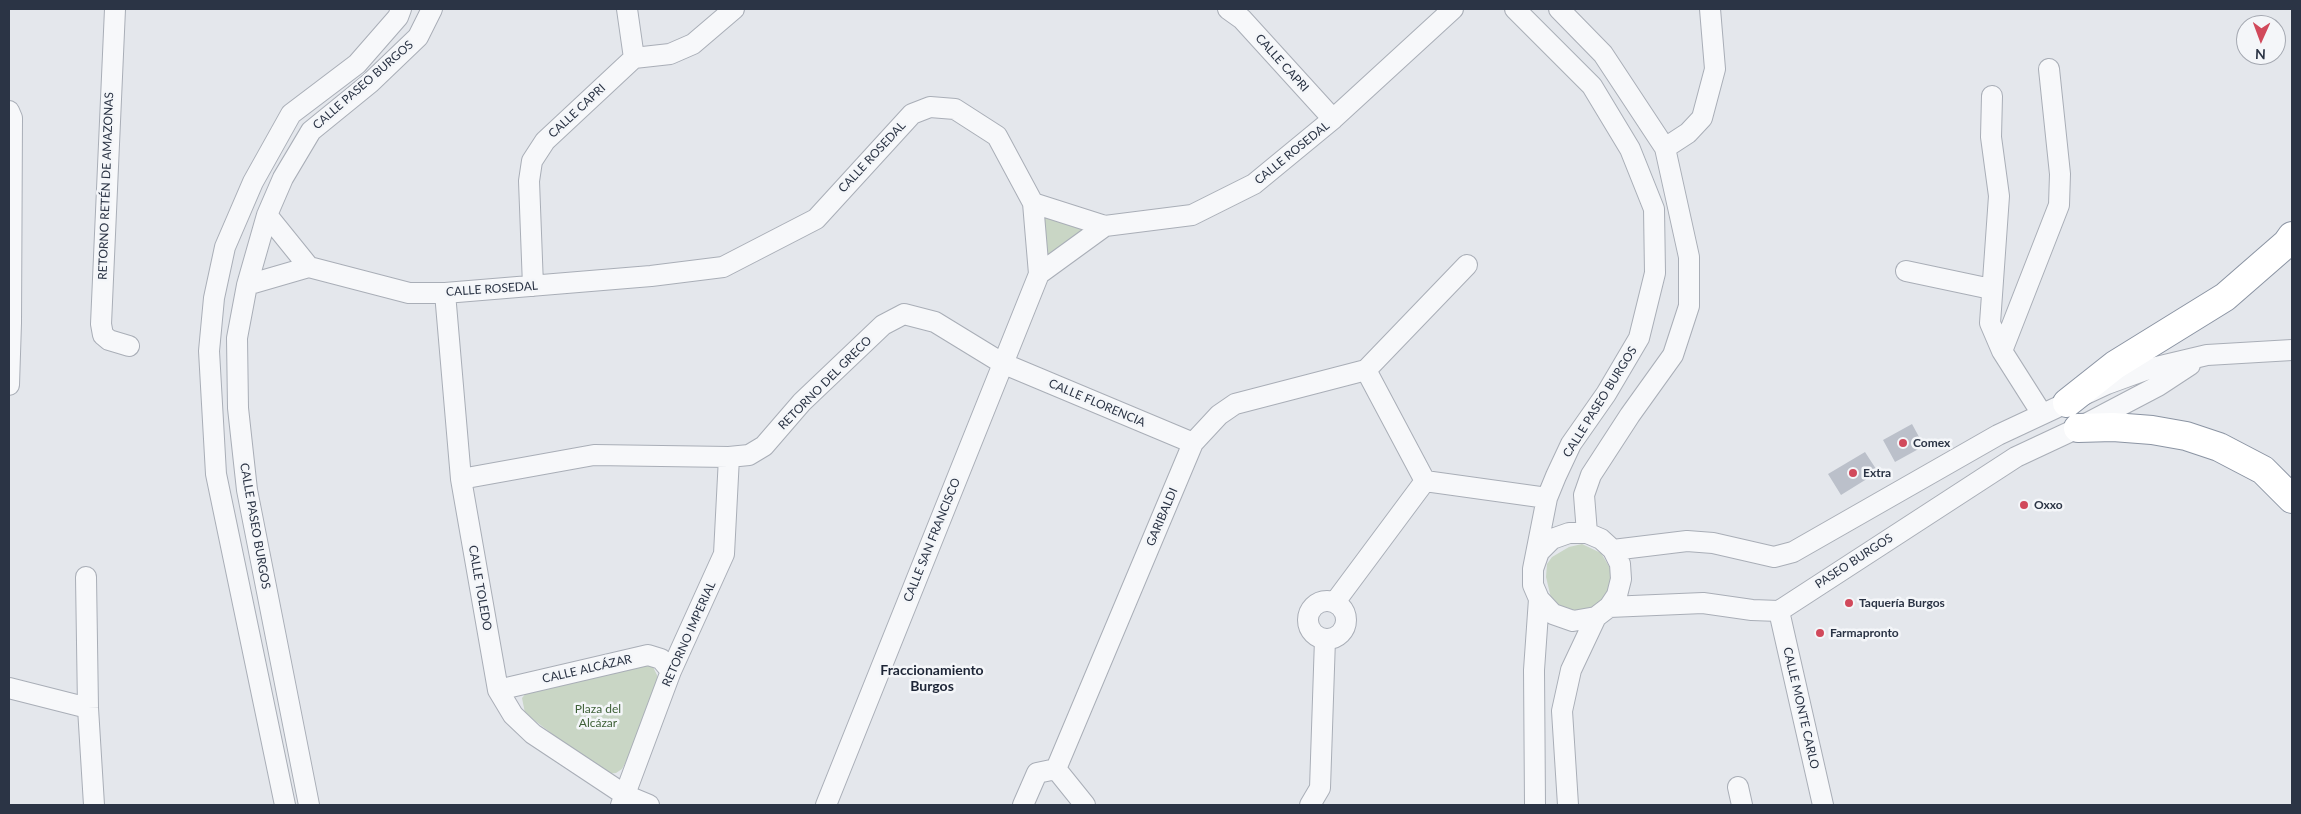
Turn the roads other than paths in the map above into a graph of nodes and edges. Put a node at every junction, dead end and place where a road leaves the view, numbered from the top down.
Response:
1 (114, 9) edge
2 (401, 9) edge
3 (432, 9) edge
4 (627, 9) edge
5 (734, 9) edge
6 (1228, 9) edge
7 (1453, 9) edge
8 (1515, 9) edge
9 (1559, 9) edge
10 (1710, 9) edge
11 (634, 58) junction
12 (2049, 69) dead end
13 (1992, 96) dead end
14 (9, 111) edge
15 (291, 114) junction
16 (1333, 119) junction
17 (311, 131) junction
18 (1666, 148) junction
19 (1033, 203) junction
20 (268, 215) junction
21 (1105, 226) junction
22 (2292, 236) edge
23 (1467, 265) dead end
24 (309, 267) junction
25 (1906, 271) dead end
26 (1039, 274) junction
27 (247, 285) junction
28 (533, 286) junction
29 (1991, 289) junction
30 (446, 293) junction
31 (10, 323) edge
32 (129, 346) dead end
33 (2292, 350) edge
34 (2002, 351) junction
35 (2207, 355) junction
36 (1002, 363) junction
37 (1366, 370) junction
38 (9, 385) edge
39 (2067, 403) junction
40 (2042, 414) junction
41 (2078, 428) junction
42 (1998, 435) junction
43 (1193, 443) junction
44 (729, 457) junction
45 (2016, 457) junction
46 (1953, 461) junction
47 (461, 479) junction
48 (1425, 481) junction
49 (1969, 486) junction
50 (1546, 498) junction
51 (2292, 498) edge
52 (1587, 533) junction
53 (1613, 550) junction
54 (1533, 569) junction
55 (86, 577) dead end
56 (1538, 599) junction
57 (1335, 602) junction
58 (1779, 610) junction
59 (1602, 612) junction
60 (1325, 639) junction
61 (671, 671) junction
62 (9, 688) edge
63 (498, 690) junction
64 (288, 697) junction
65 (263, 699) junction
66 (88, 708) junction
67 (296, 738) junction
68 (272, 741) junction
69 (1056, 769) junction
70 (623, 800) edge
71 (94, 805) edge
72 (285, 805) edge
73 (309, 805) edge
74 (649, 805) edge
75 (826, 805) edge
76 (1023, 805) edge
77 (1085, 805) edge
78 (1310, 805) edge
79 (1535, 805) edge
80 (1568, 805) edge
81 (1823, 805) edge

1 - 32 street, RETORNO RETÉN DE AMAZONAS
2 - 15 street, CALLE PASEO BURGOS
3 - 17 street, CALLE PASEO BURGOS
4 - 11 street
5 - 11 street
6 - 16 street, CALLE CAPRI
7 - 16 street, CALLE ROSEDAL
8 - 50 street, CALLE PASEO BURGOS
9 - 18 street
10 - 18 street
11 - 28 street, CALLE CAPRI
12 - 34 street
13 - 29 street
14 - 31 street
15 - 17 street
15 - 65 street, CALLE PASEO BURGOS
16 - 21 street, CALLE ROSEDAL
17 - 20 street, CALLE PASEO BURGOS
18 - 52 street
19 - 21 street, CALLE ROSEDAL
19 - 26 street, CALLE SAN FRANCISCO
19 - 28 street, CALLE ROSEDAL
20 - 24 street
20 - 27 street, CALLE PASEO BURGOS
21 - 26 street
22 - 39 highway
23 - 37 street
24 - 27 street
24 - 30 street, CALLE ROSEDAL
25 - 29 street
26 - 36 street, CALLE SAN FRANCISCO
27 - 64 street, CALLE PASEO BURGOS
28 - 30 street, CALLE ROSEDAL
29 - 34 street
30 - 47 street, CALLE TOLEDO
31 - 38 street
33 - 35 street
34 - 40 street
35 - 39 street
35 - 41 street, PASEO BURGOS
36 - 43 street, CALLE FLORENCIA
36 - 44 street, RETORNO DEL GRECO
36 - 75 street, CALLE SAN FRANCISCO
37 - 43 street, GARIBALDI
37 - 48 street
39 - 40 street
40 - 42 street
41 - 45 street, PASEO BURGOS
41 - 51 highway
42 - 45 street
42 - 46 street
43 - 69 street, GARIBALDI
44 - 47 street, RETORNO DEL GRECO
44 - 61 street, RETORNO IMPERIAL
45 - 49 street, PASEO BURGOS
46 - 49 street
46 - 53 street
47 - 63 street, CALLE TOLEDO
48 - 50 street
48 - 57 street
49 - 58 street, PASEO BURGOS
50 - 54 street, CALLE PASEO BURGOS
52 - 53 street
52 - 54 street
53 - 59 street
54 - 56 street
55 - 66 street
56 - 59 street
56 - 79 street
57 - 60 street
57 - 60 street
58 - 59 street
58 - 81 street, CALLE MONTE CARLO
59 - 80 street
60 - 78 street
61 - 63 street, CALLE ALCÁZAR
61 - 70 street, RETORNO IMPERIAL
62 - 66 street
63 - 70 street, CALLE TOLEDO
64 - 65 street
64 - 67 street, CALLE PASEO BURGOS
65 - 68 street, CALLE PASEO BURGOS
66 - 71 street
67 - 68 street
67 - 73 street, CALLE PASEO BURGOS
68 - 72 street, CALLE PASEO BURGOS
69 - 76 street
69 - 77 street
70 - 74 street, CALLE TOLEDO

